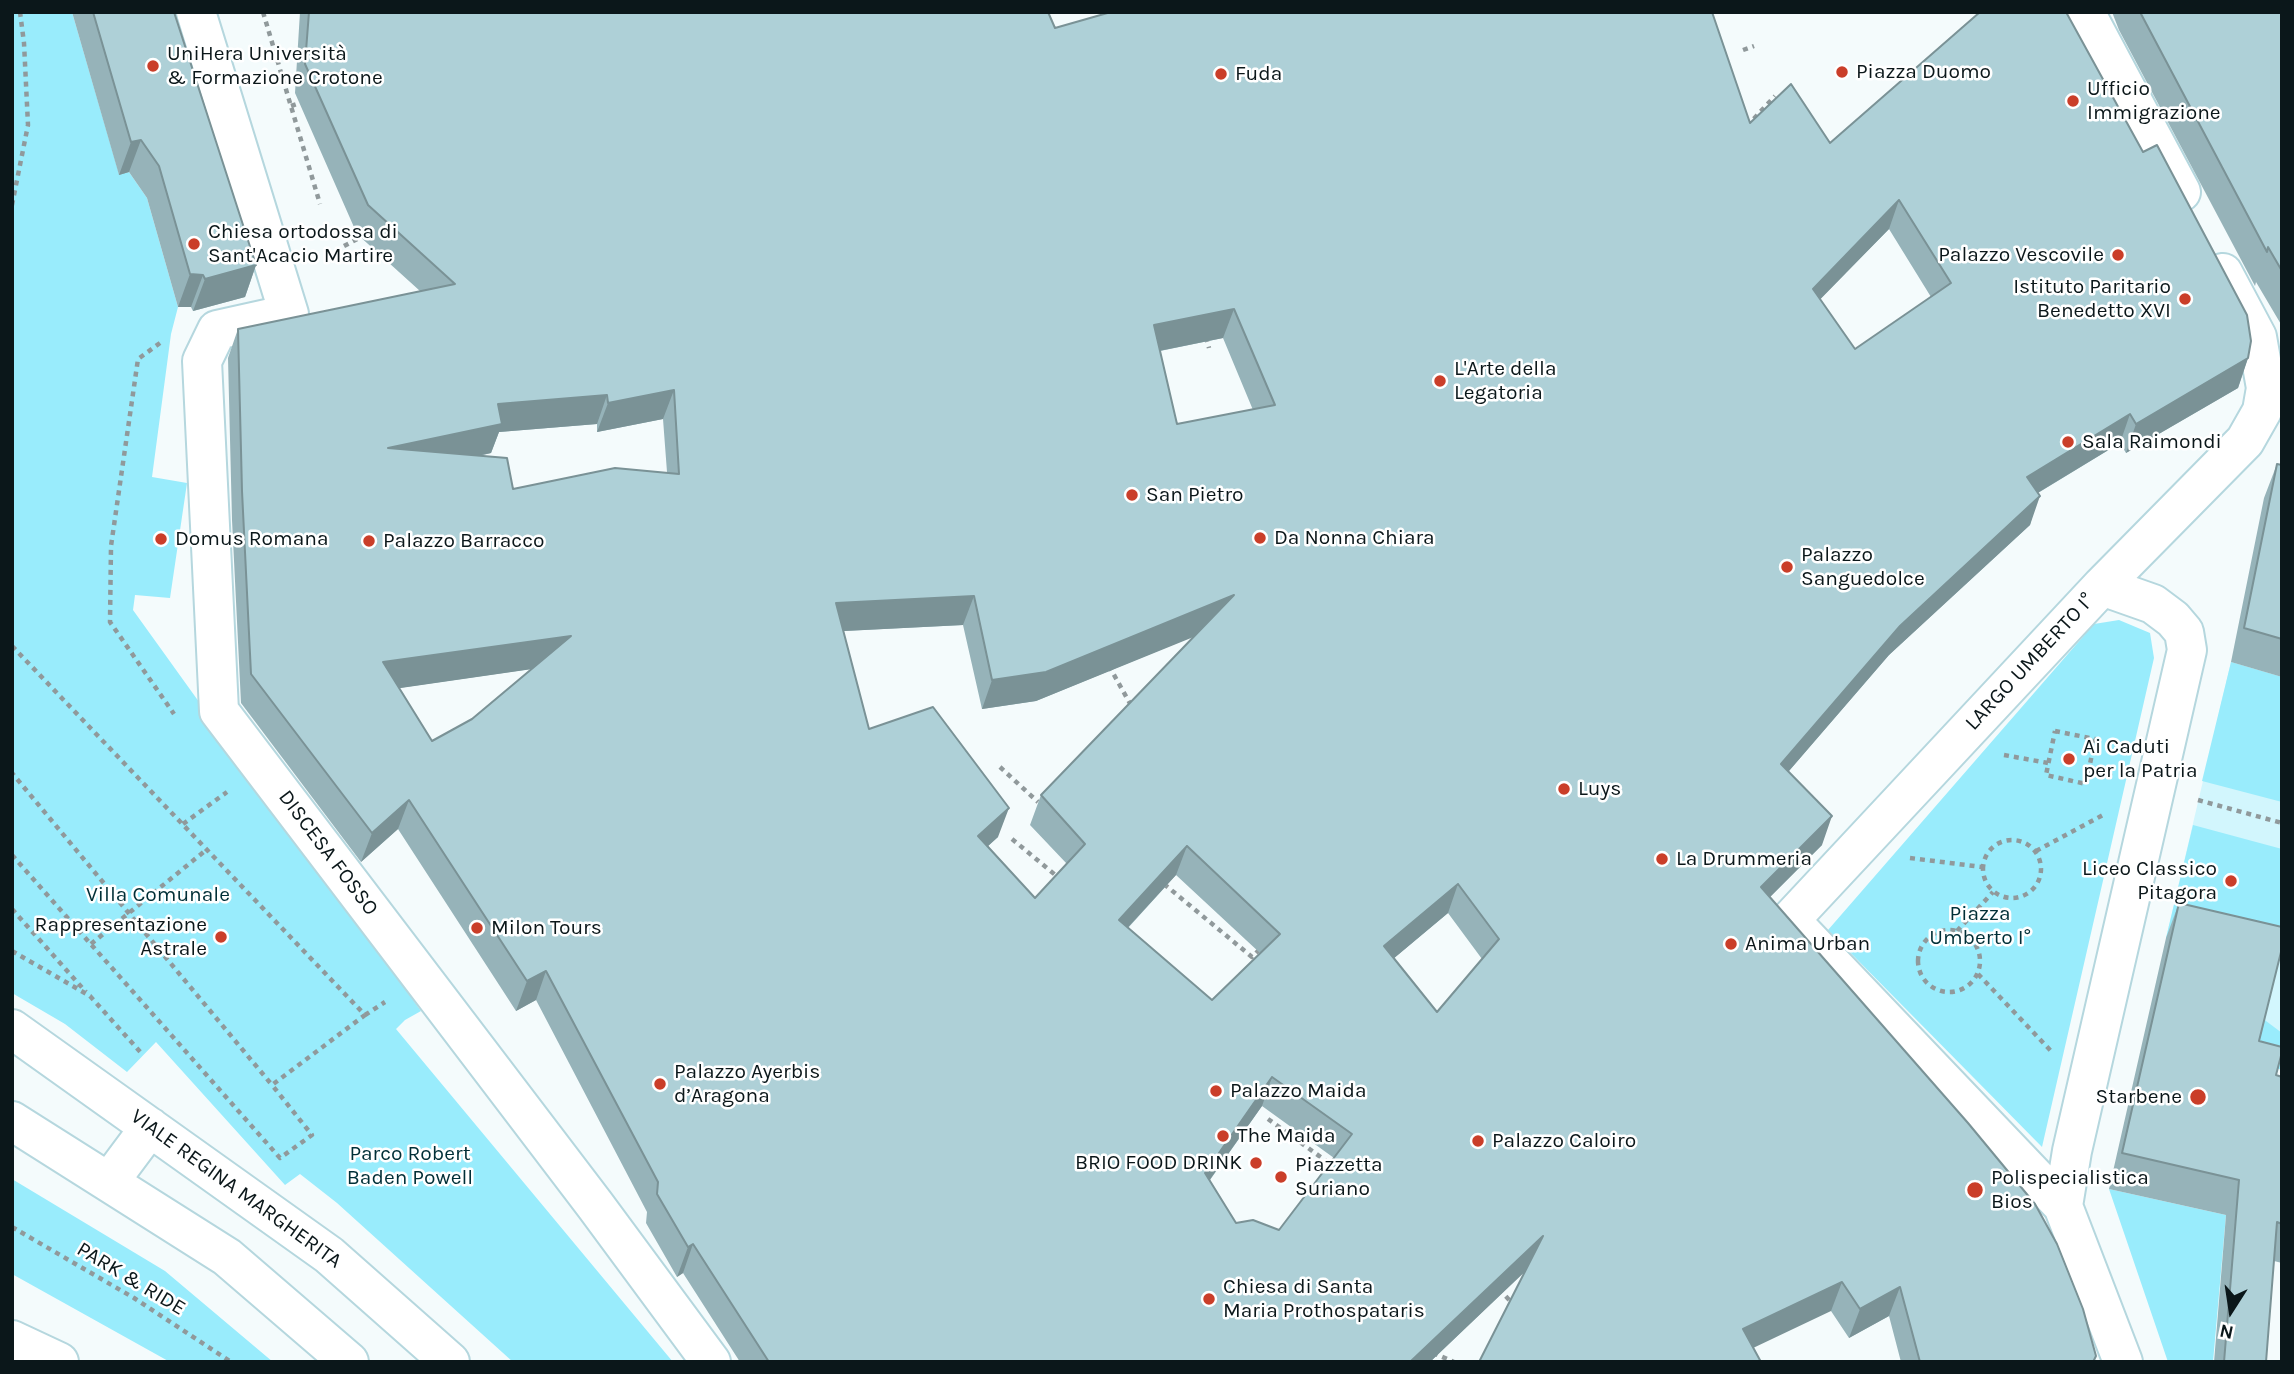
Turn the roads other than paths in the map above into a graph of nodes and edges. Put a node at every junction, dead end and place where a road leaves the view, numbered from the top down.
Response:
1 (196, 12) edge
2 (2085, 12) edge
3 (2102, 586) junction
4 (12, 1029) edge
5 (12, 1121) edge
6 (150, 1127) junction
7 (108, 1182) junction
8 (2063, 1206) junction
9 (12, 1340) edge
10 (60, 1362) edge
11 (349, 1362) edge
12 (450, 1362) edge
13 (711, 1362) edge
14 (2123, 1362) edge

1 - 13 street, DISCESA FOSSO
2 - 3 street
3 - 8 street, LARGO UMBERTO I°
3 - 8 street, LARGO UMBERTO I°
4 - 6 street, VIALE REGINA MARGHERITA
5 - 7 street
6 - 7 street
6 - 12 street, VIALE REGINA MARGHERITA
7 - 11 street
8 - 14 street
9 - 10 street

